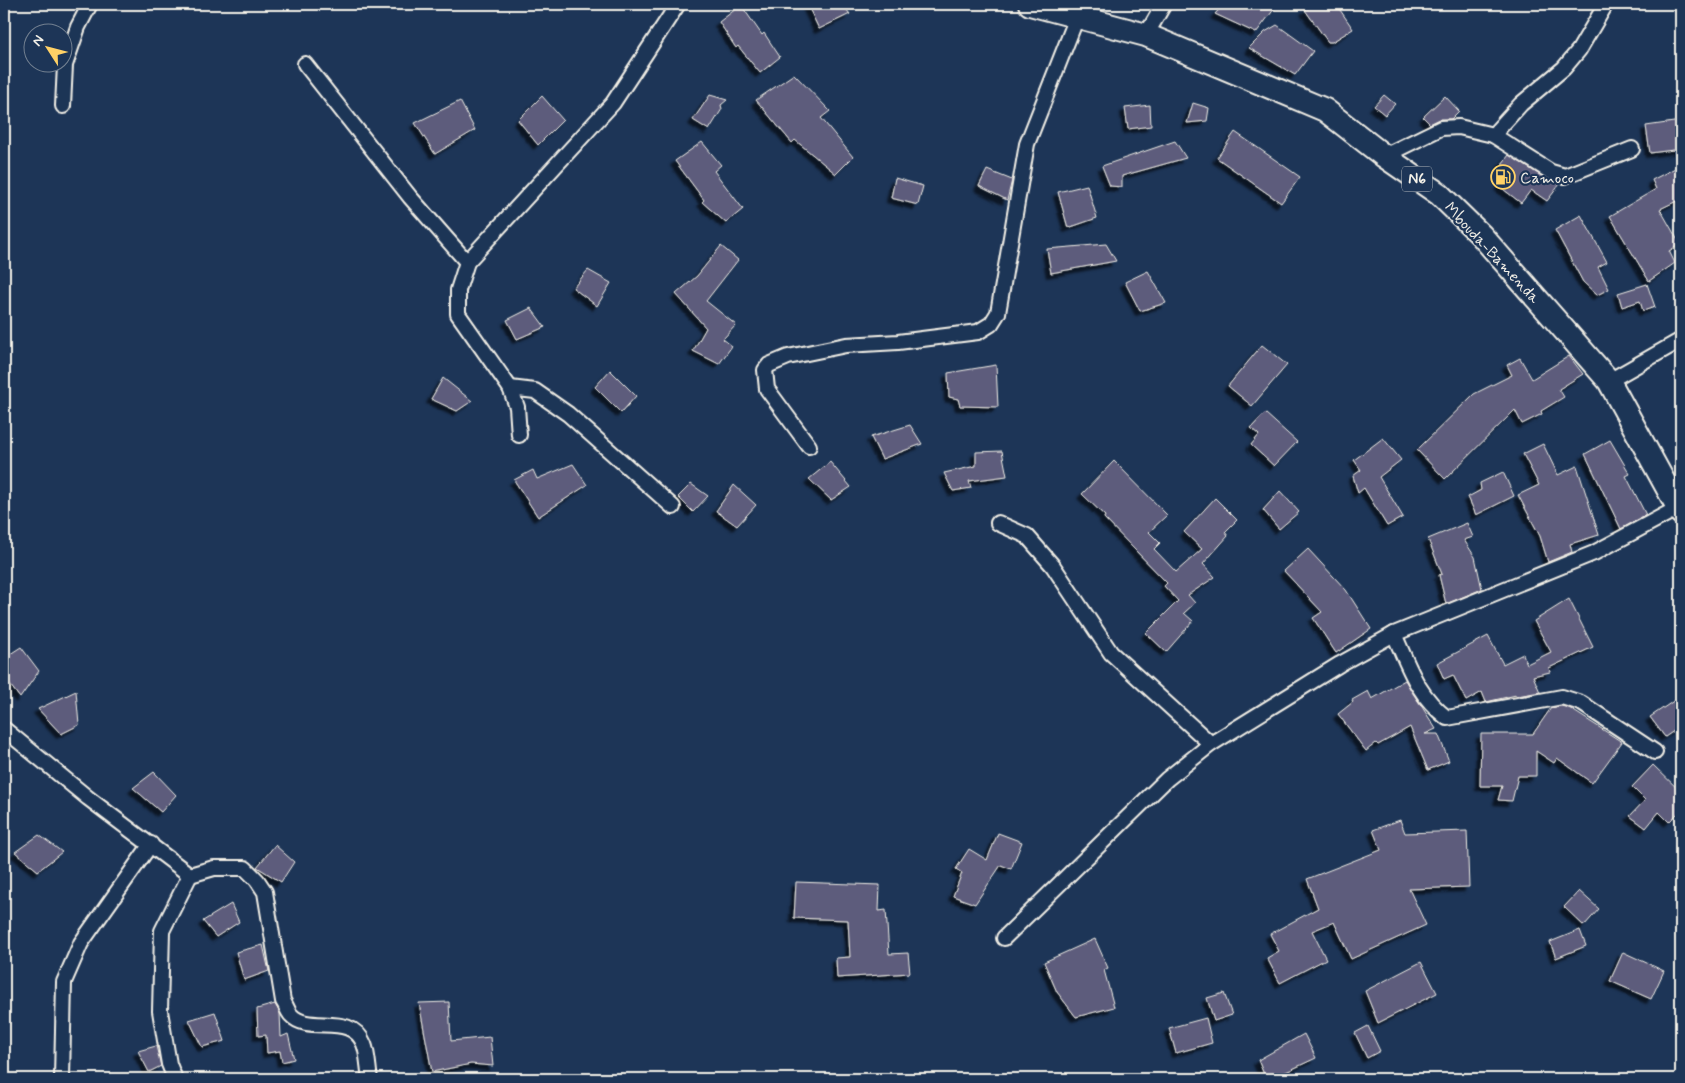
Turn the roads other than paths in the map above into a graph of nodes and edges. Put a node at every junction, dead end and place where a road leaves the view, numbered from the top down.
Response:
1 (90, 4) edge
2 (678, 4) edge
3 (1030, 4) edge
4 (1164, 4) edge
5 (1606, 4) edge
6 (1077, 17) junction
7 (1146, 35) junction
8 (306, 64) dead end
9 (63, 106) dead end
10 (1493, 135) junction
11 (1632, 149) dead end
12 (1384, 156) junction
13 (467, 262) junction
14 (1681, 340) edge
15 (1609, 381) junction
16 (510, 388) junction
17 (519, 435) dead end
18 (809, 446) dead end
19 (674, 507) dead end
20 (1680, 511) edge
21 (998, 523) dead end
22 (1394, 634) junction
23 (4, 729) edge
24 (1211, 744) junction
25 (1656, 752) dead end
26 (151, 844) junction
27 (190, 875) junction
28 (1004, 938) dead end
29 (62, 1079) edge
30 (175, 1079) edge
31 (370, 1079) edge

1 - 9 street
2 - 13 street
3 - 6 highway, Mbouda-Bamenda / N6
4 - 7 street
5 - 10 street
6 - 7 highway, Mbouda-Bamenda / N6
6 - 18 street
7 - 12 highway, Mbouda-Bamenda / N6
8 - 13 street
10 - 11 street
10 - 12 street
12 - 15 highway, Mbouda-Bamenda / N6
13 - 16 street
14 - 15 street
15 - 20 highway, Mbouda-Bamenda / N6
16 - 17 street
16 - 19 street
20 - 22 street
21 - 24 street
22 - 24 street
22 - 25 street
23 - 26 street
24 - 28 street
26 - 27 street
26 - 29 street
27 - 30 street
27 - 31 street

